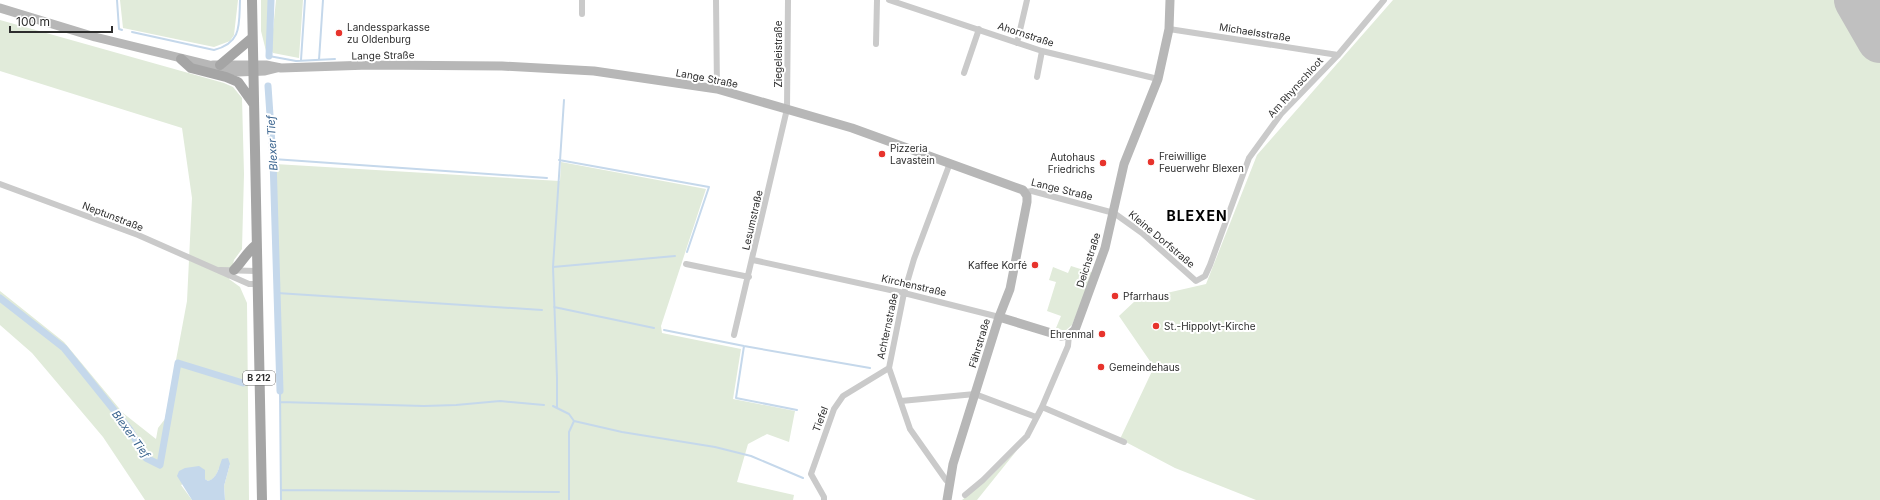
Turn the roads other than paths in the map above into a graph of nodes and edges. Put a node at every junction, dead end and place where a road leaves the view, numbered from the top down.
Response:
1 (252, 0) edge
2 (582, 0) edge
3 (716, 0) edge
4 (788, 0) edge
5 (877, 0) edge
6 (889, 0) edge
7 (1027, 0) edge
8 (1170, 0) edge
9 (1384, 0) edge
10 (0, 8) edge
11 (582, 14) dead end
12 (979, 29) junction
13 (1170, 29) junction
14 (252, 38) junction
15 (1017, 43) junction
16 (876, 44) dead end
17 (1042, 51) junction
18 (1338, 55) junction
19 (181, 59) junction
20 (216, 65) junction
21 (253, 69) junction
22 (964, 73) dead end
23 (1037, 77) dead end
24 (1158, 79) junction
25 (717, 89) junction
26 (253, 103) junction
27 (787, 109) junction
28 (950, 163) junction
29 (0, 184) edge
30 (1026, 192) junction
31 (1114, 214) junction
32 (256, 245) junction
33 (753, 260) junction
34 (686, 264) dead end
35 (218, 270) junction
36 (234, 270) junction
37 (257, 271) junction
38 (748, 277) junction
39 (1196, 281) joint
40 (257, 284) junction
41 (904, 293) junction
42 (999, 316) junction
43 (734, 335) dead end
44 (1069, 335) junction
45 (889, 368) junction
46 (974, 394) junction
47 (901, 401) junction
48 (1042, 407) junction
49 (1036, 417) junction
50 (1124, 442) dead end
51 (950, 483) junction
52 (966, 495) dead end
53 (262, 500) edge
54 (824, 500) edge
55 (947, 500) edge

1 - 14 main road, B 212
2 - 11 street
3 - 25 street
4 - 27 street, Ziegeleistraße
5 - 16 street
6 - 12 street, Ahornstraße
7 - 15 street
8 - 13 street, Deichstraße
9 - 18 street, Am Rhynschloot
10 - 19 street, Lange Straße
12 - 15 street, Ahornstraße
12 - 22 street
13 - 18 street, Michaelsstraße
13 - 24 street, Deichstraße
14 - 20 main road
14 - 21 main road, B 212
15 - 17 street, Ahornstraße
17 - 23 street
17 - 24 street, Ahornstraße
18 - 39 street, Am Rhynschloot
19 - 20 street, Lange Straße
19 - 26 main road
20 - 21 street, Lange Straße
21 - 25 street, Lange Straße
21 - 26 main road, B 212
24 - 31 street, Deichstraße
25 - 27 street, Lange Straße
26 - 32 main road, B 212
27 - 28 street, Lange Straße
27 - 33 street, Lesumstraße
28 - 30 street, Lange Straße
28 - 41 street, Achternstraße
29 - 35 street, Neptunstraße
30 - 31 street, Lange Straße
30 - 42 street, Fährstraße
31 - 39 street, Kleine Dorfstraße
31 - 44 street, Deichstraße
32 - 36 main road
32 - 37 main road, B 212
33 - 38 street, Lesumstraße
33 - 41 street, Kirchenstraße
34 - 38 street
35 - 36 street, Neptunstraße
35 - 40 street, Neptunstraße
36 - 37 street, Neptunstraße
37 - 40 main road, B 212
38 - 43 street, Lesumstraße
40 - 53 main road, B 212
41 - 42 street, Kirchenstraße
41 - 45 street, Achternstraße
42 - 44 street, Kirchenstraße
42 - 46 street, Fährstraße
44 - 48 street, Deichstraße
45 - 47 street, Achternstraße
45 - 54 street, Tiefel
46 - 47 street
46 - 49 street
46 - 51 street, Fährstraße
47 - 51 street, Achternstraße
48 - 49 street, Deichstraße
48 - 50 street
49 - 52 street, Deichstraße
51 - 55 street, Fährstraße

